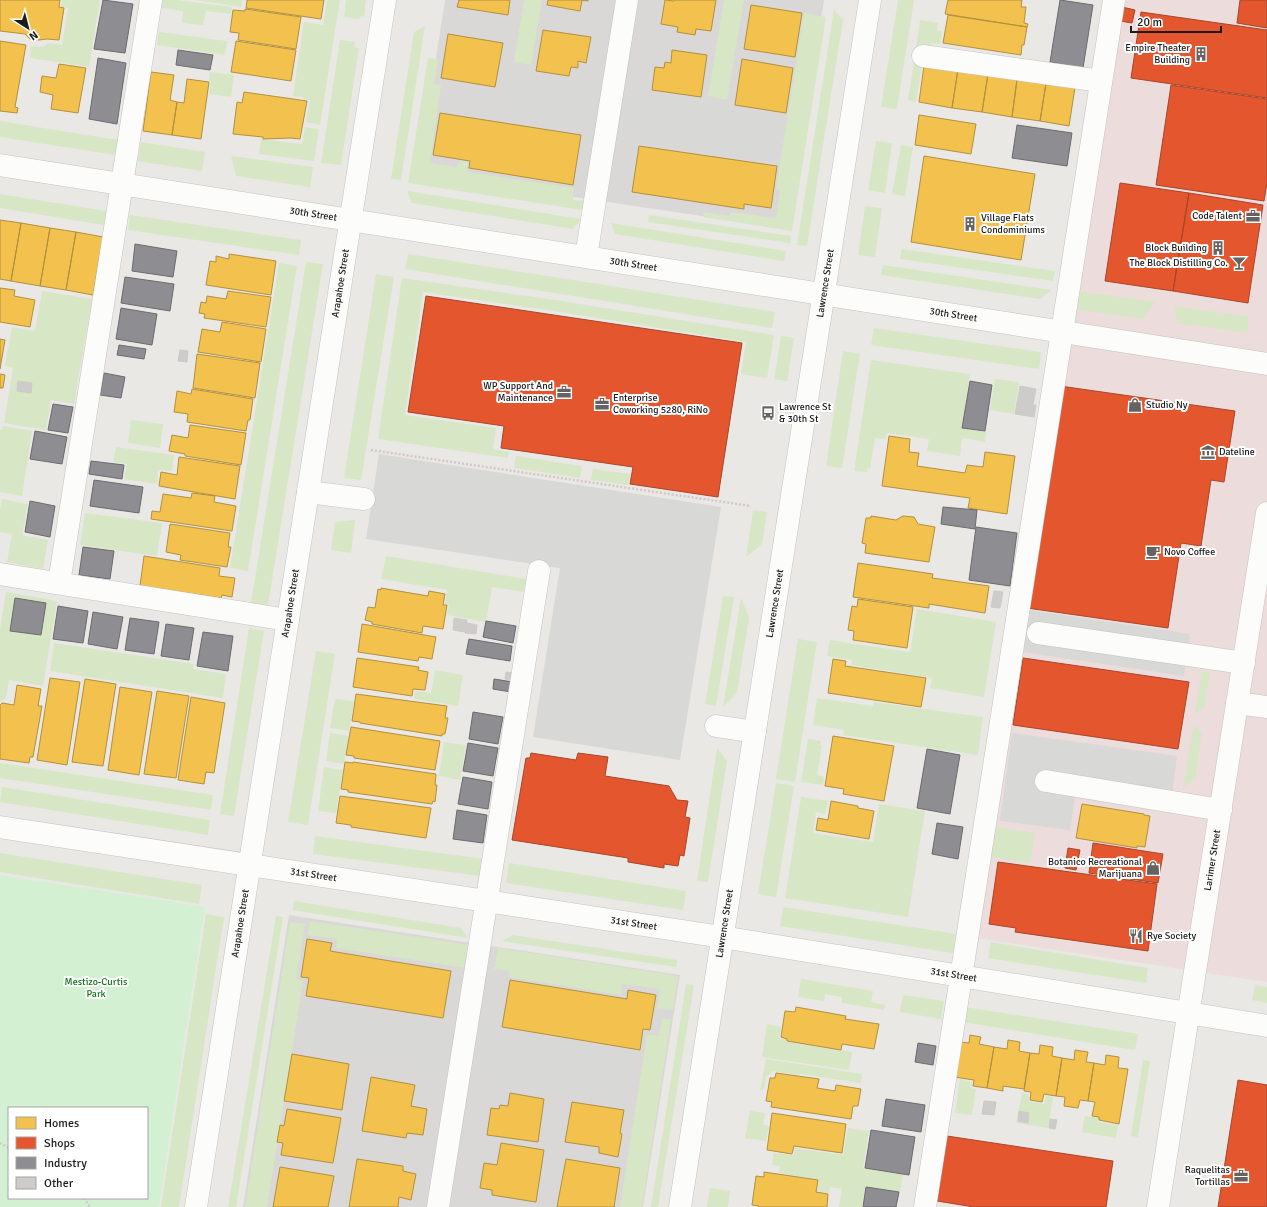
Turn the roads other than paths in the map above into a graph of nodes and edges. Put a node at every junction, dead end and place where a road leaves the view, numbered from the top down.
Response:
1 (151, 0) edge
2 (385, 0) edge
3 (627, 0) edge
4 (870, 0) edge
5 (1114, 0) edge
6 (923, 56) dead end
7 (1101, 81) junction
8 (0, 165) edge
9 (122, 184) junction
10 (351, 220) junction
11 (586, 258) junction
12 (823, 294) junction
13 (1062, 332) junction
14 (1267, 364) edge
15 (308, 492) junction
16 (364, 500) dead end
17 (1267, 513) edge
18 (539, 571) dead end
19 (0, 574) edge
20 (59, 583) junction
21 (288, 620) junction
22 (1038, 633) dead end
23 (1244, 663) junction
24 (1237, 703) junction
25 (1267, 707) edge
26 (716, 726) dead end
27 (755, 732) junction
28 (1046, 782) dead end
29 (1220, 810) junction
30 (0, 827) edge
31 (250, 865) junction
32 (487, 901) junction
33 (722, 937) junction
34 (962, 976) junction
35 (1189, 1013) junction
36 (1267, 1026) edge
37 (196, 1207) edge
38 (438, 1207) edge
39 (680, 1207) edge
40 (925, 1207) edge
41 (1158, 1207) edge

1 - 9 street
2 - 10 street, Arapahoe Street
3 - 11 street
4 - 12 street, Lawrence Street
5 - 7 street
6 - 7 street
7 - 13 street
8 - 9 street, 30th Street
9 - 10 street, 30th Street
9 - 20 street
10 - 11 street, 30th Street
10 - 15 street, Arapahoe Street
11 - 12 street, 30th Street
12 - 13 street, 30th Street
12 - 27 street, Lawrence Street
13 - 14 street, 30th Street
13 - 34 street
15 - 16 street
15 - 21 street, Arapahoe Street
17 - 23 street, Larimer Street
18 - 32 street
19 - 20 street
20 - 21 street
21 - 31 street, Arapahoe Street
22 - 23 street
23 - 24 street, Larimer Street
24 - 25 street
24 - 29 street, Larimer Street
26 - 27 street
27 - 33 street, Lawrence Street
28 - 29 street
29 - 35 street, Larimer Street
30 - 31 street, 31st Street
31 - 32 street, 31st Street
31 - 37 street, Arapahoe Street
32 - 33 street, 31st Street
32 - 38 street
33 - 34 street, 31st Street
33 - 39 street, Lawrence Street
34 - 35 street, 31st Street
34 - 40 street
35 - 36 street, 31st Street
35 - 41 street, Larimer Street

